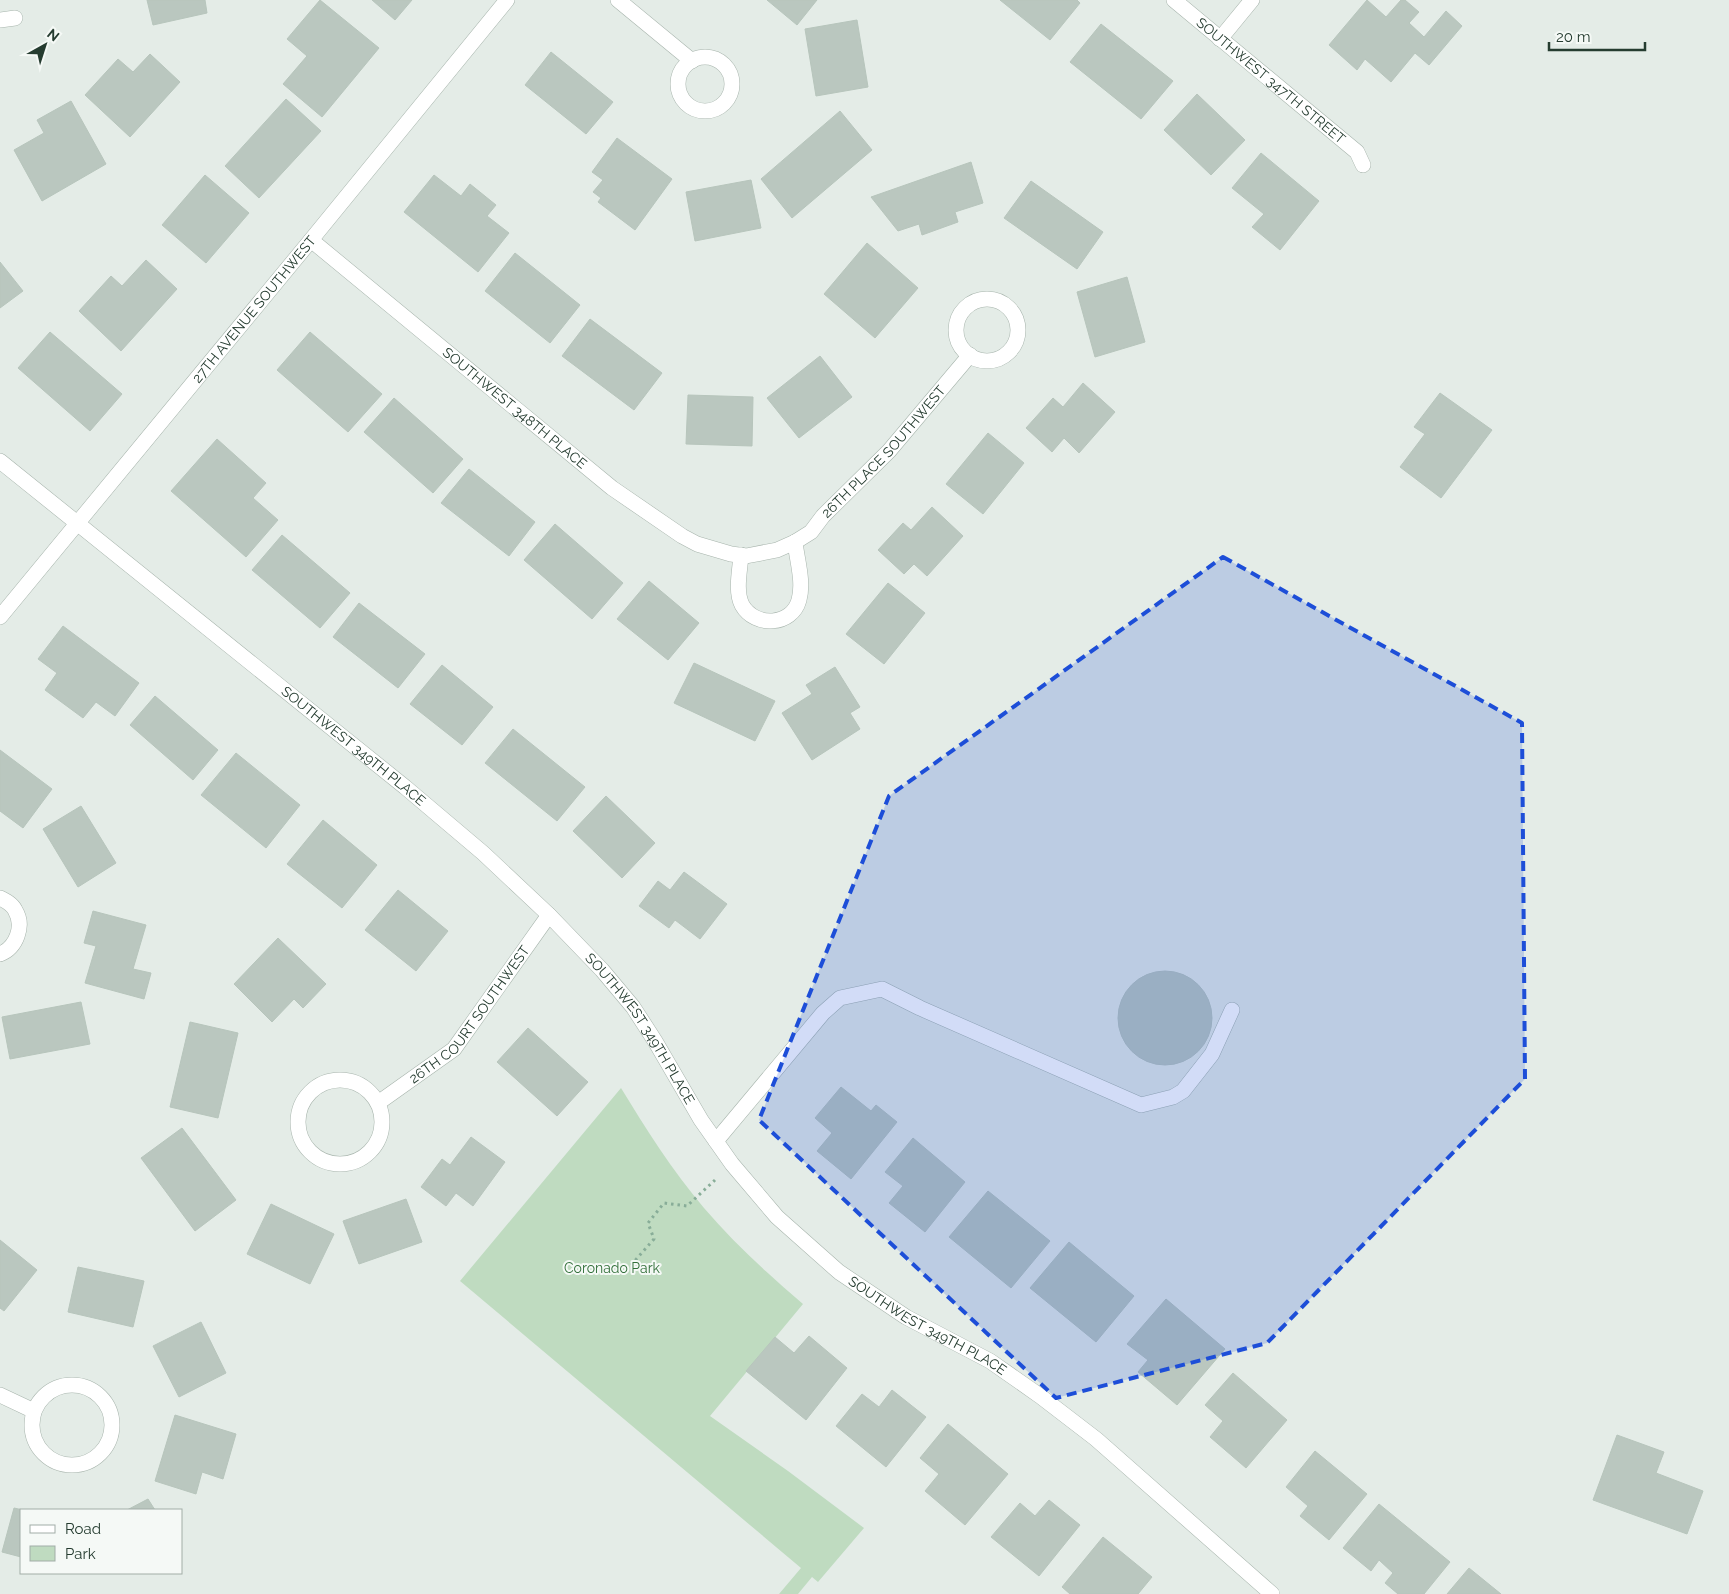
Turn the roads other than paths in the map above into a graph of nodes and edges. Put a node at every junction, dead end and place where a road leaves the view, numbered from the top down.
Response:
1 (507, 0) edge
2 (618, 0) edge
3 (1174, 0) edge
4 (1252, 0) edge
5 (1220, 39) junction
6 (692, 61) dead end
7 (1363, 165) dead end
8 (311, 240) junction
9 (970, 356) junction
10 (0, 461) edge
11 (77, 523) junction
12 (795, 542) junction
13 (736, 555) junction
14 (0, 617) edge
15 (0, 898) edge
16 (549, 915) junction
17 (0, 954) edge
18 (1232, 1010) dead end
19 (378, 1103) junction
20 (716, 1141) junction
21 (0, 1395) edge
22 (34, 1411) junction
23 (1272, 1594) edge

1 - 8 street, 27TH AVENUE SOUTHWEST
2 - 6 street
3 - 5 street, SOUTHWEST 347TH STREET
4 - 5 street
5 - 7 street, SOUTHWEST 347TH STREET
8 - 11 street, 27TH AVENUE SOUTHWEST
8 - 13 street, SOUTHWEST 348TH PLACE
9 - 9 street
9 - 12 street, 26TH PLACE SOUTHWEST
10 - 11 street, SOUTHWEST 349TH PLACE
11 - 14 street, 27TH AVENUE SOUTHWEST
11 - 16 street, SOUTHWEST 349TH PLACE
12 - 13 street, 26TH PLACE SOUTHWEST
12 - 13 street
15 - 17 street
16 - 19 street, 26TH COURT SOUTHWEST
16 - 20 street, SOUTHWEST 349TH PLACE
18 - 20 street
19 - 19 street
20 - 23 street, SOUTHWEST 349TH PLACE
21 - 22 street
22 - 22 street

